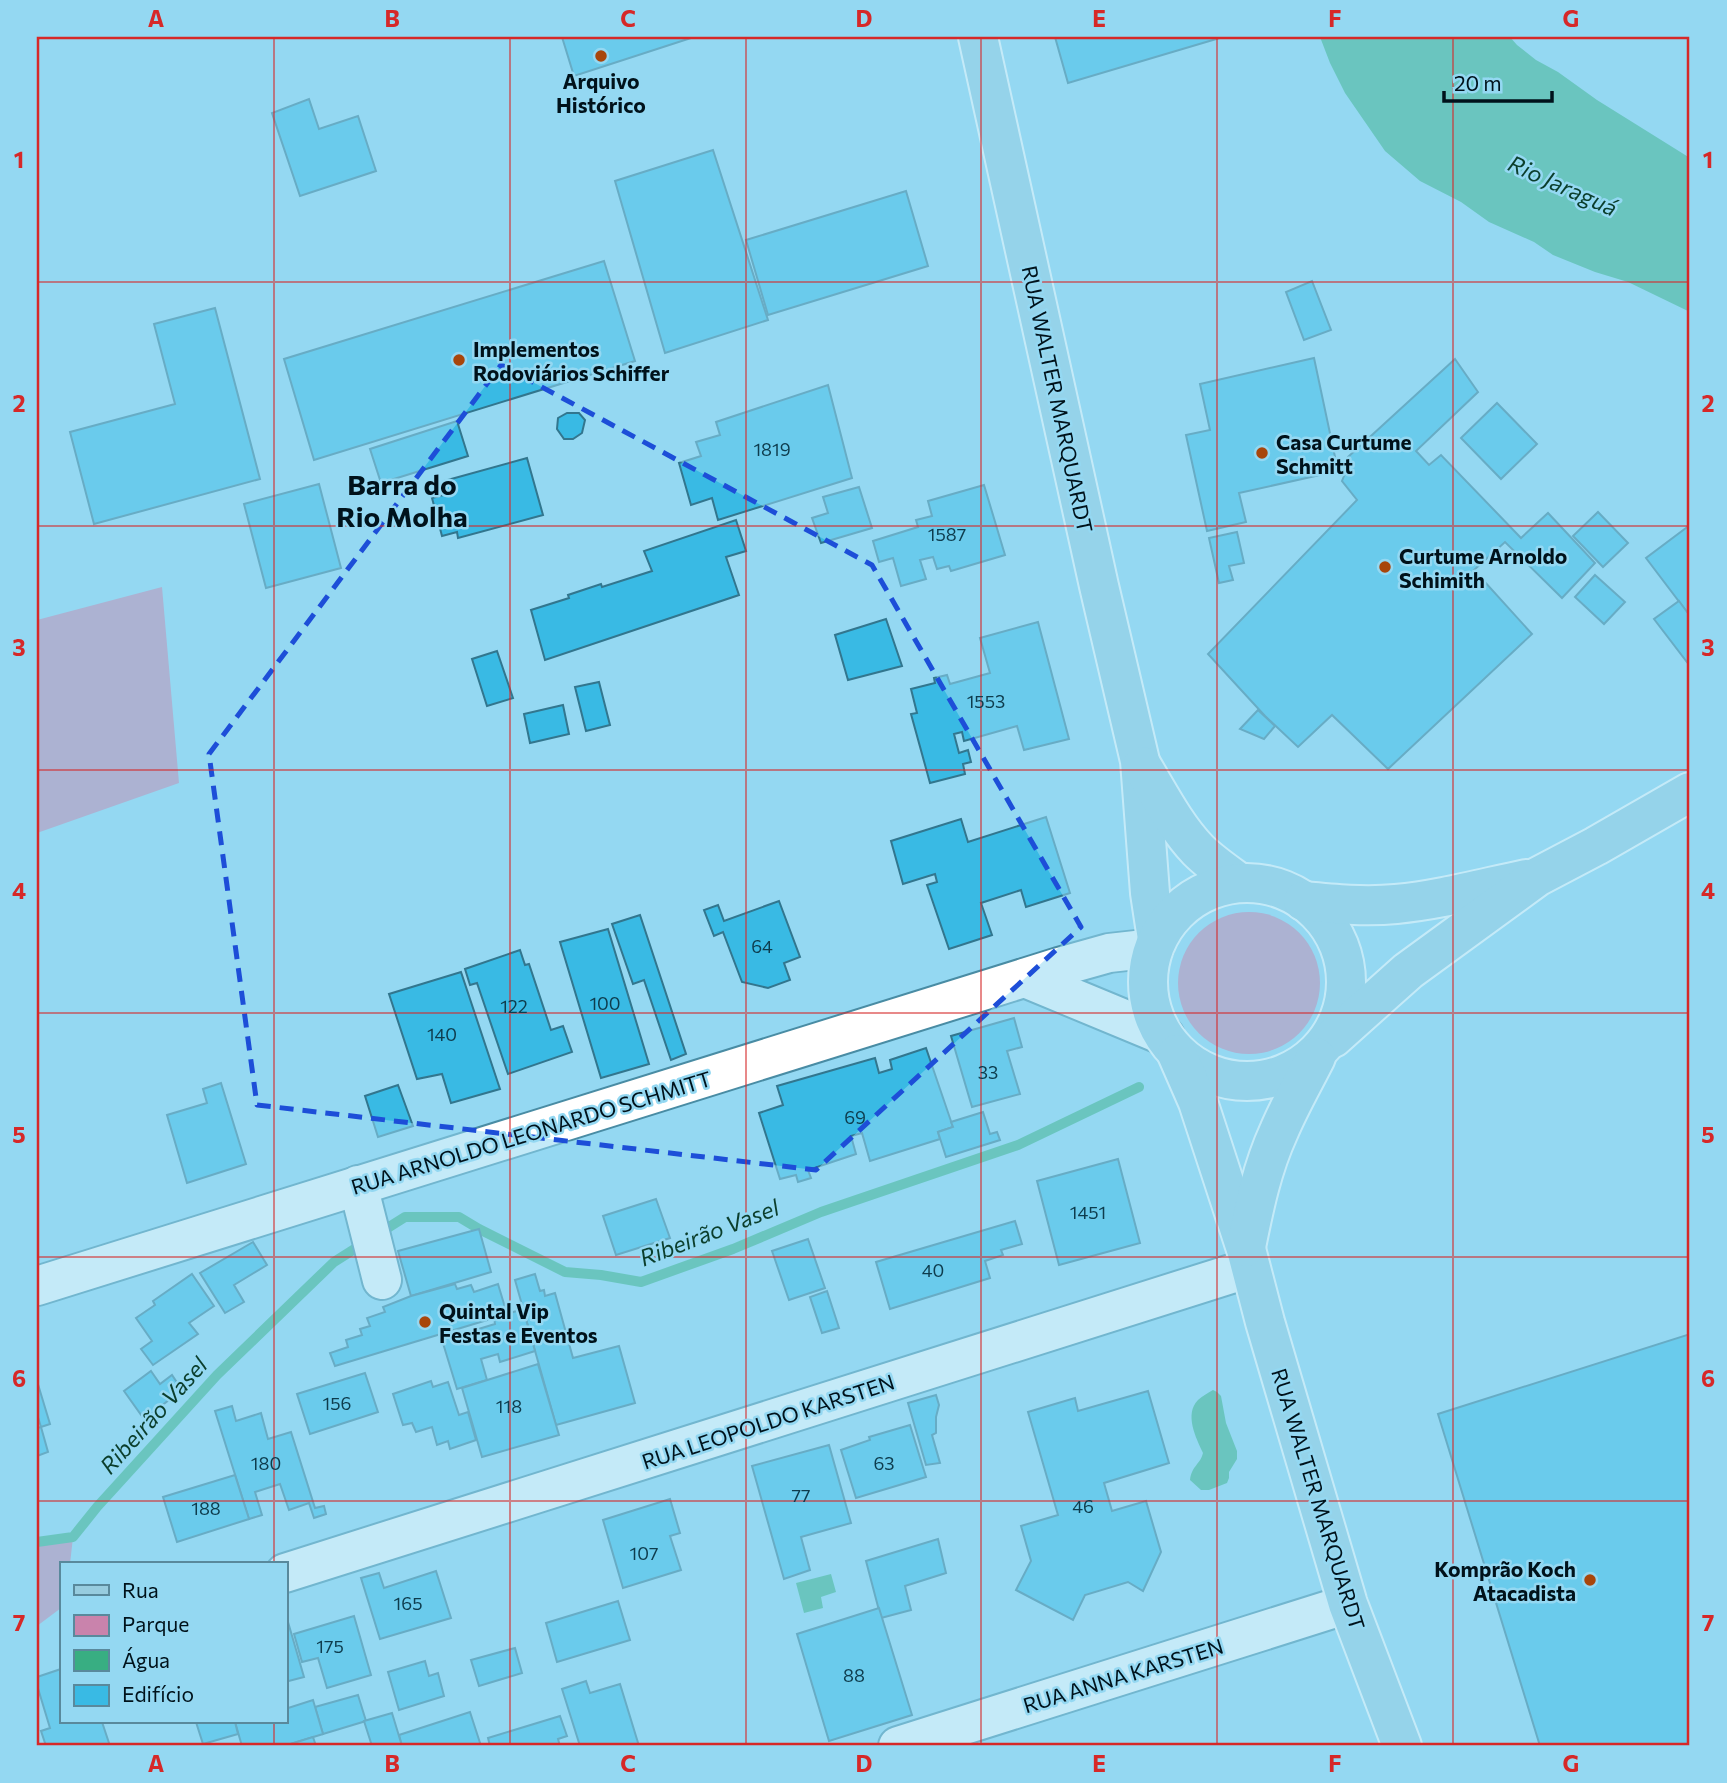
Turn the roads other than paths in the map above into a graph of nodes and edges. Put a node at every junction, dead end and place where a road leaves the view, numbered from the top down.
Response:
1 (978, 37) edge
2 (1140, 761) junction
3 (1690, 792) edge
4 (1537, 877) junction
5 (1237, 881) junction
6 (1303, 901) junction
7 (1156, 943) junction
8 (1025, 978) junction
9 (1171, 1045) junction
10 (1324, 1048) junction
11 (358, 1185) junction
12 (375, 1250) dead end
13 (1248, 1259) junction
14 (37, 1286) edge
15 (287, 1572) edge
16 (1348, 1604) junction
17 (898, 1746) edge
18 (1402, 1746) edge

1 - 2 main road, RUA WALTER MARQUARDT
2 - 5 main road, RUA WALTER MARQUARDT
2 - 7 main road, RUA WALTER MARQUARDT
3 - 4 main road
4 - 6 main road
4 - 10 main road
5 - 6 main road
5 - 7 main road
6 - 10 main road
7 - 8 street, RUA ARNOLDO LEONARDO SCHMITT
7 - 9 main road
8 - 9 street
8 - 11 street, RUA ARNOLDO LEONARDO SCHMITT
9 - 10 main road
9 - 13 main road, RUA WALTER MARQUARDT
10 - 13 main road, RUA WALTER MARQUARDT
11 - 12 street
11 - 14 street, RUA ARNOLDO LEONARDO SCHMITT
13 - 15 street, RUA LEOPOLDO KARSTEN
13 - 16 main road, RUA WALTER MARQUARDT
16 - 17 street, RUA ANNA KARSTEN
16 - 18 main road, RUA WALTER MARQUARDT

